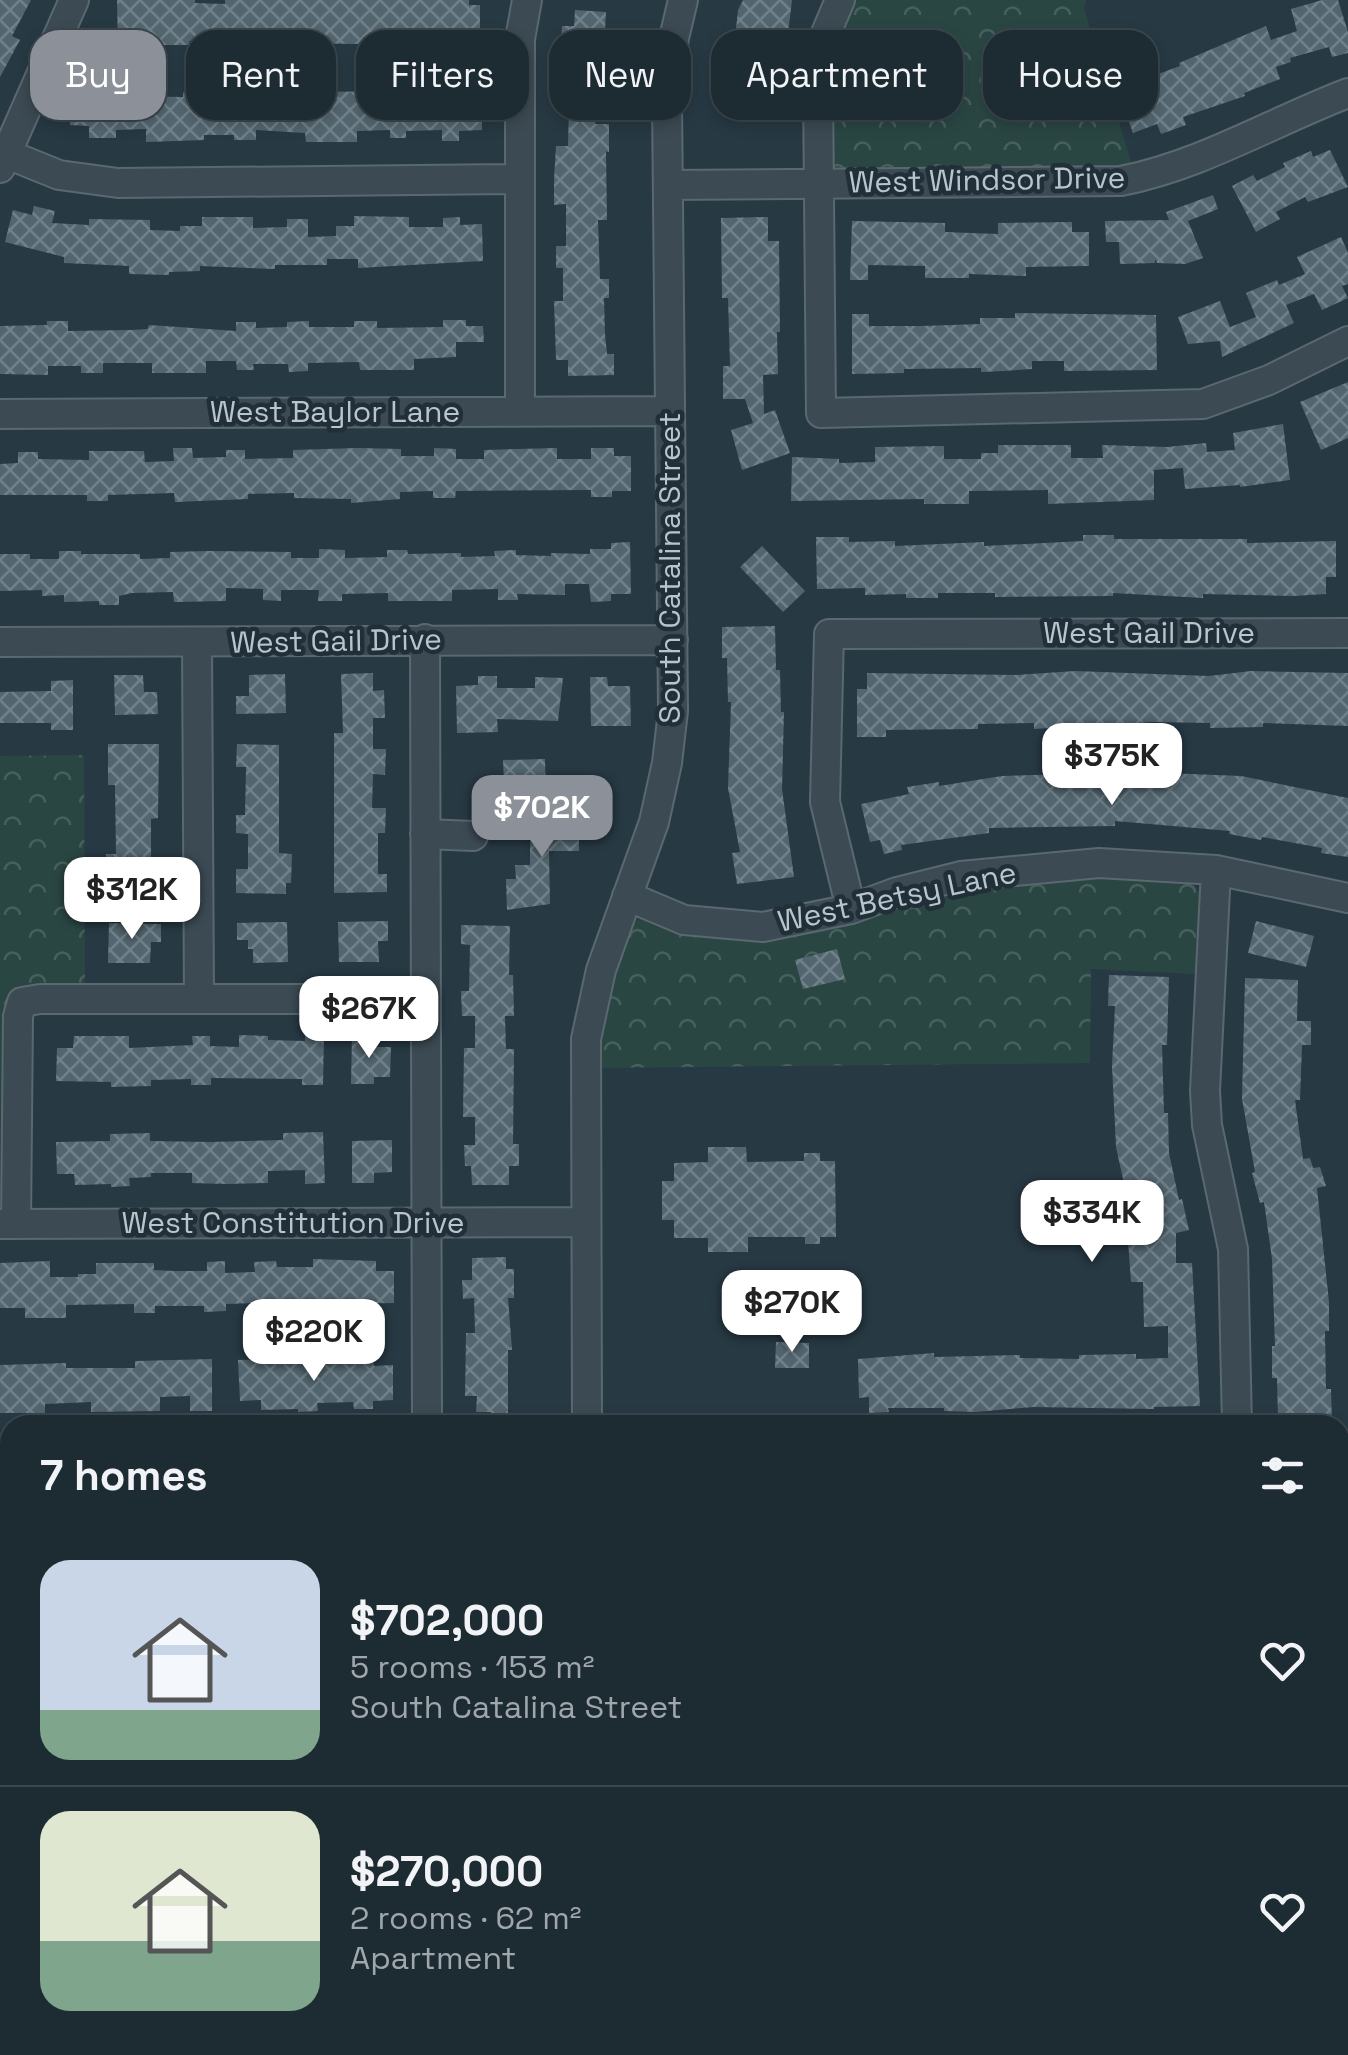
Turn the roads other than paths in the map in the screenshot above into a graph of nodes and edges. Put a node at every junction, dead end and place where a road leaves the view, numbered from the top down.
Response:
1 (74, 0) edge
2 (526, 0) edge
3 (683, 0) edge
4 (840, 0) edge
5 (1348, 93) edge
6 (4, 161) edge
7 (518, 179) junction
8 (818, 183) junction
9 (668, 185) junction
10 (1348, 341) edge
11 (520, 411) junction
12 (670, 411) junction
13 (0, 414) edge
14 (1348, 633) edge
15 (424, 639) junction
16 (673, 640) junction
17 (0, 642) edge
18 (197, 642) junction
19 (425, 834) junction
20 (474, 836) dead end
21 (1216, 870) junction
22 (627, 896) junction
23 (1348, 898) edge
24 (852, 909) junction
25 (199, 998) junction
26 (426, 998) junction
27 (586, 1222) junction
28 (427, 1223) junction
29 (8, 1224) edge
30 (427, 1415) edge
31 (587, 1415) edge
32 (1237, 1415) edge

1 - 6 street
2 - 7 street
3 - 9 street, South Catalina Street
4 - 8 street
5 - 8 street, West Windsor Drive
6 - 7 street
7 - 11 street
8 - 9 street, West Windsor Drive
8 - 10 street
9 - 12 street, South Catalina Street
11 - 12 street, West Baylor Lane
11 - 13 street, West Baylor Lane
12 - 16 street, South Catalina Street
14 - 24 street, West Gail Drive
15 - 16 street, West Gail Drive
15 - 18 street, West Gail Drive
15 - 19 street
16 - 22 street, South Catalina Street
17 - 18 street, West Gail Drive
18 - 25 street
19 - 20 street
19 - 26 street
21 - 23 street, West Betsy Lane
21 - 24 street, West Betsy Lane
21 - 32 street
22 - 24 street, West Betsy Lane
22 - 27 street, South Catalina Street
25 - 26 street
25 - 29 street
26 - 28 street
27 - 28 street, West Constitution Drive
27 - 31 street, South Catalina Street
28 - 29 street, West Constitution Drive
28 - 30 street

